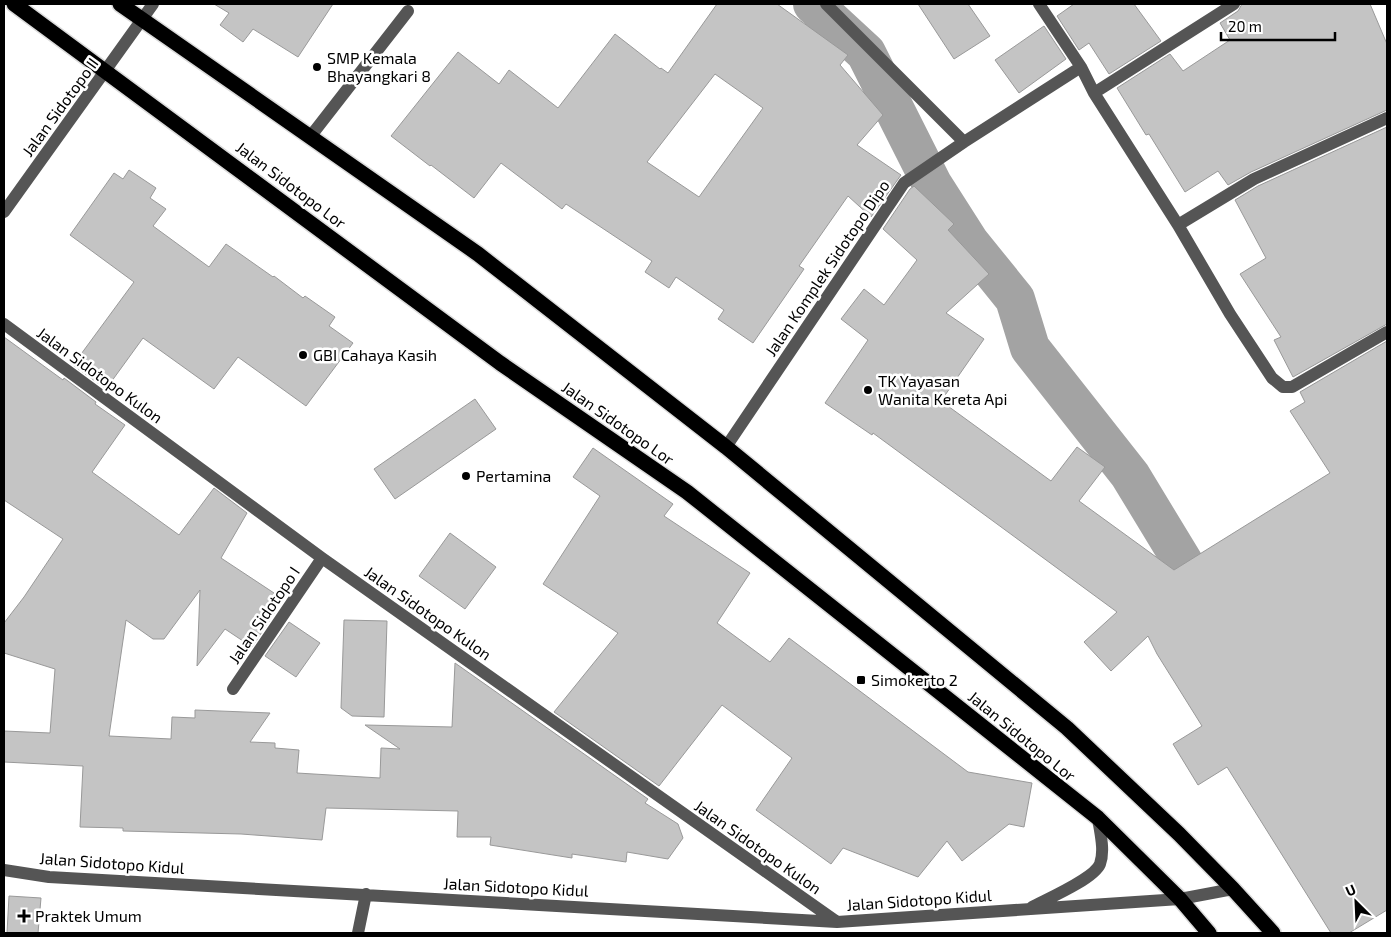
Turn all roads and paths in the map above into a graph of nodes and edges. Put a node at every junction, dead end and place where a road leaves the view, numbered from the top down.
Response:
1 (14, 4) edge
2 (120, 4) edge
3 (153, 4) edge
4 (826, 4) edge
5 (1039, 4) edge
6 (1234, 4) edge
7 (408, 11) dead end
8 (141, 19) junction
9 (1082, 68) junction
10 (106, 70) junction
11 (1094, 94) junction
12 (1387, 118) edge
13 (310, 137) junction
14 (964, 142) junction
15 (4, 212) edge
16 (1178, 225) junction
17 (4, 324) edge
18 (1387, 332) edge
19 (726, 447) junction
20 (322, 558) junction
21 (233, 689) dead end
22 (1098, 818) junction
23 (4, 870) edge
24 (1233, 889) junction
25 (366, 894) junction
26 (1180, 899) junction
27 (1027, 909) junction
28 (837, 922) junction
29 (358, 933) edge
30 (1209, 933) edge
31 (1273, 933) edge

1 - 10 highway, Jalan Sidotopo Lor
2 - 8 highway, Jalan Sidotopo Lor
3 - 8 street, Jalan Sidotopo II
4 - 14 street
5 - 9 street
6 - 11 street
7 - 13 street
8 - 10 street, Jalan Sidotopo II
8 - 13 highway, Jalan Sidotopo Lor
9 - 11 street
9 - 14 street, Jalan Komplek Sidotopo Dipo
10 - 15 street, Jalan Sidotopo II
10 - 22 highway, Jalan Sidotopo Lor
11 - 16 street
12 - 16 street
13 - 19 highway, Jalan Sidotopo Lor
14 - 19 street, Jalan Komplek Sidotopo Dipo
16 - 18 street
17 - 20 street, Jalan Sidotopo Kulon
19 - 24 highway, Jalan Sidotopo Lor
20 - 21 street, Jalan Sidotopo I
20 - 28 street, Jalan Sidotopo Kulon
22 - 26 highway, Jalan Sidotopo Lor
22 - 27 street, Jalan Sidotopo Kidul
23 - 25 street, Jalan Sidotopo Kidul
24 - 26 street, Jalan Sidotopo Kidul
24 - 31 highway, Jalan Sidotopo Lor
25 - 28 street, Jalan Sidotopo Kidul
25 - 29 street
26 - 27 street, Jalan Sidotopo Kidul
26 - 30 highway, Jalan Sidotopo Lor
27 - 28 street, Jalan Sidotopo Kidul

